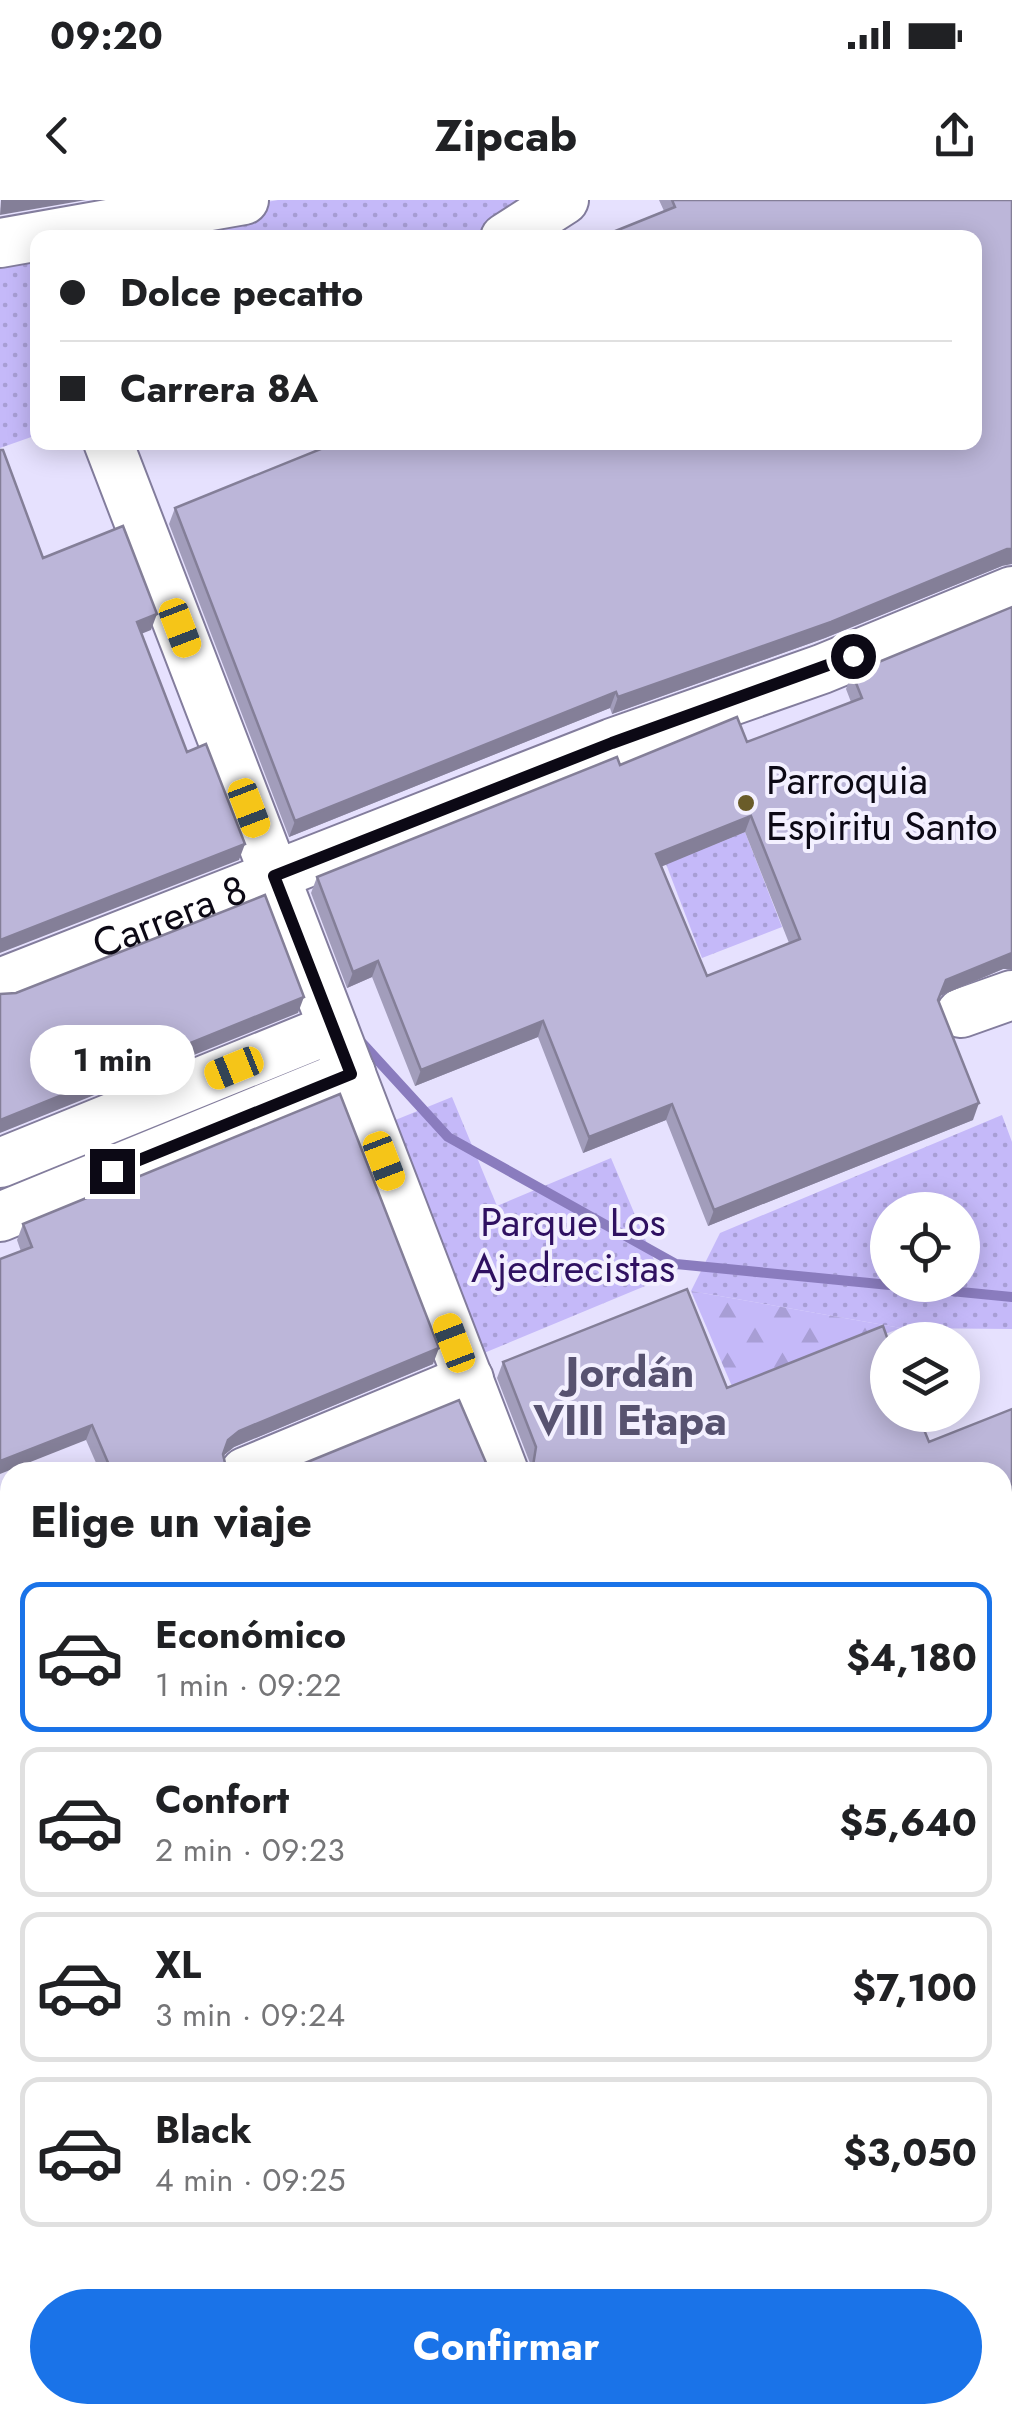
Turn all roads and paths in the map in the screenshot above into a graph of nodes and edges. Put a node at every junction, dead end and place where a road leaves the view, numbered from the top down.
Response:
1 (244, 200) edge
2 (564, 200) edge
3 (74, 230) edge
4 (517, 230) edge
5 (30, 238) edge
6 (0, 243) edge
7 (111, 450) edge
8 (1012, 591) edge
9 (274, 876) junction
10 (0, 983) edge
11 (1012, 995) edge
12 (961, 1014) dead end
13 (333, 1028) junction
14 (351, 1074) junction
15 (0, 1163) edge
16 (0, 1216) edge
17 (468, 1380) junction
18 (269, 1462) edge
19 (500, 1462) edge

1 - 3 street
2 - 4 street
5 - 6 street
7 - 9 street
8 - 9 street, Carrera 8
9 - 10 street, Carrera 8
9 - 13 street
11 - 12 street
13 - 14 street
13 - 15 street
14 - 16 street
14 - 17 street
17 - 18 street
17 - 19 street

